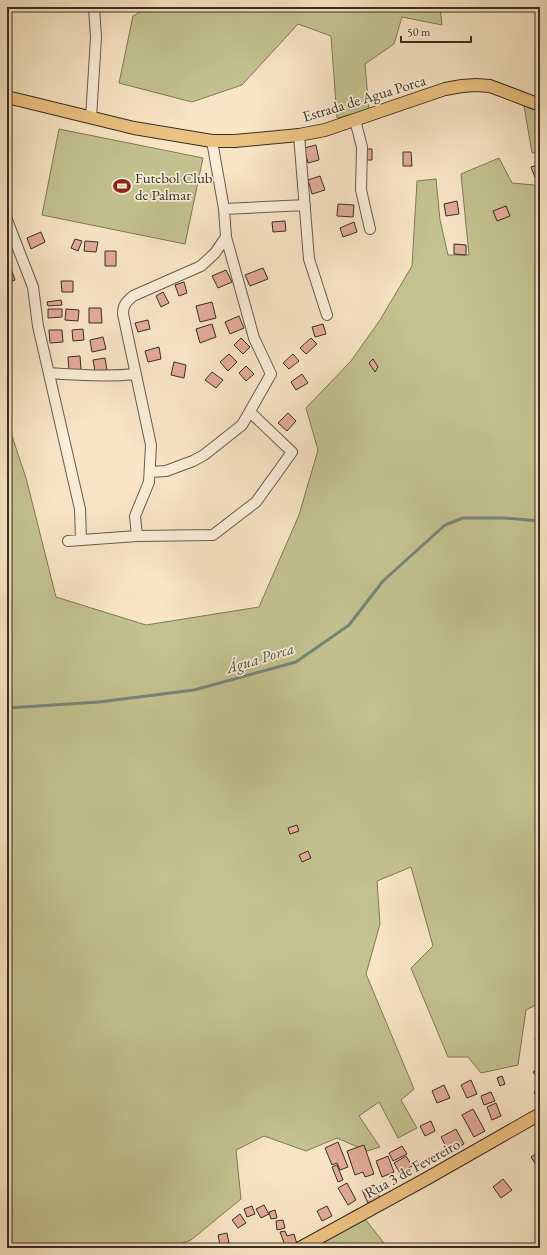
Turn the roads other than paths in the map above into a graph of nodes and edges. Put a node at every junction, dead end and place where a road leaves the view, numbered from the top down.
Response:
1 (94, 7) edge
2 (7, 97) edge
3 (540, 105) edge
4 (91, 118) junction
5 (355, 120) junction
6 (299, 135) junction
7 (212, 140) junction
8 (305, 205) junction
9 (224, 209) junction
10 (7, 220) edge
11 (370, 229) dead end
12 (226, 237) junction
13 (327, 315) dead end
14 (49, 373) junction
15 (136, 374) junction
16 (250, 412) junction
17 (150, 472) junction
18 (137, 536) junction
19 (81, 540) junction
20 (68, 541) dead end
21 (540, 1114) edge
22 (300, 1248) edge

1 - 4 street
2 - 4 main road, Estrada de Agua Porca
3 - 5 main road, Estrada de Agua Porca
4 - 7 main road, Estrada de Agua Porca
5 - 6 main road, Estrada de Agua Porca
5 - 11 street
6 - 7 main road, Estrada de Agua Porca
6 - 8 street
7 - 9 street
8 - 9 street
8 - 13 street
9 - 12 street
10 - 14 street
12 - 15 street
12 - 16 street
14 - 15 street
14 - 19 street
15 - 17 street
16 - 17 street
16 - 18 street
17 - 18 street
18 - 19 street
19 - 20 street
21 - 22 main road, Rua 3 de Fevereiro

